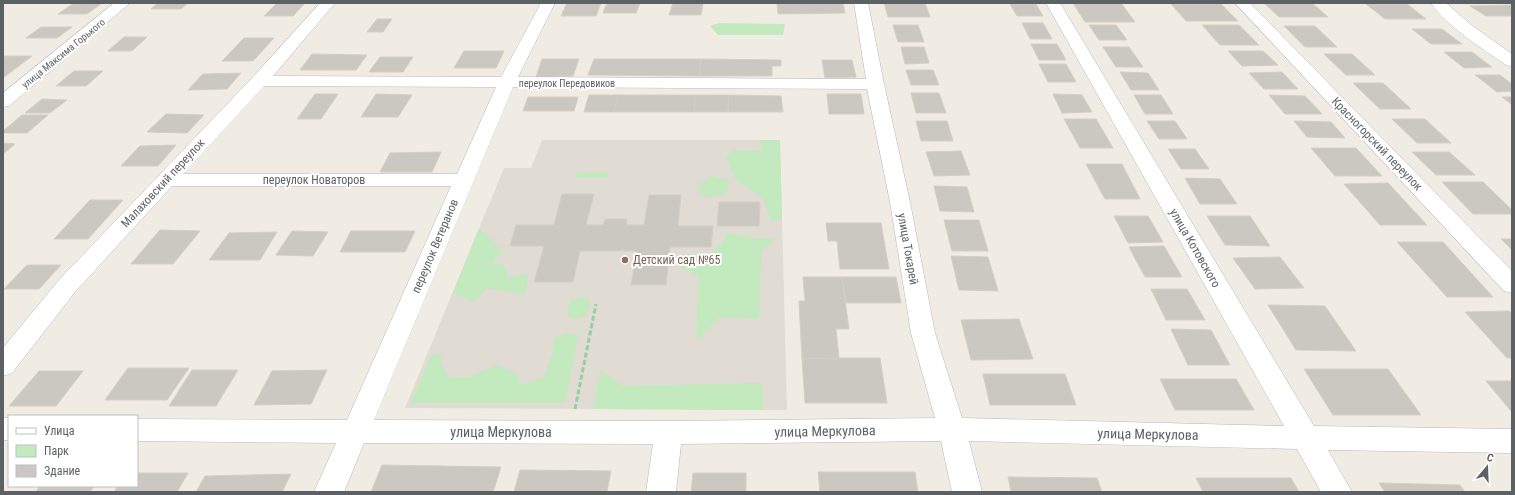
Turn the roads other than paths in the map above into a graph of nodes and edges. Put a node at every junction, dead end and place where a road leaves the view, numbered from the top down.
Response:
1 (123, 3) edge
2 (328, 3) edge
3 (548, 3) edge
4 (861, 3) edge
5 (1054, 3) edge
6 (1242, 3) edge
7 (1438, 3) edge
8 (1512, 62) edge
9 (259, 81) junction
10 (506, 83) junction
11 (874, 84) junction
12 (3, 102) edge
13 (166, 180) junction
14 (463, 180) junction
15 (1512, 285) edge
16 (3, 366) edge
17 (952, 429) junction
18 (138, 430) edge
19 (357, 431) junction
20 (668, 433) junction
21 (1305, 438) junction
22 (1512, 441) edge
23 (329, 492) edge
24 (661, 492) edge
25 (967, 492) edge
26 (1337, 492) edge

1 - 12 street, улица Максима Горького
2 - 9 street, Малаховский переулок
3 - 10 street, переулок Ветеранов
4 - 11 street, улица Токарей
5 - 21 street, улица Котовского
6 - 15 street, Красногорский переулок
7 - 8 street
9 - 10 street, переулок Передовиков
9 - 13 street, Малаховский переулок
10 - 11 street, переулок Передовиков
10 - 14 street, переулок Ветеранов
11 - 17 street, улица Токарей
13 - 14 street, переулок Новаторов
13 - 16 street, Малаховский переулок
14 - 19 street, переулок Ветеранов
17 - 20 street, улица Меркулова
17 - 21 street, улица Меркулова
17 - 25 street, улица Токарей
18 - 19 street, улица Меркулова
19 - 20 street, улица Меркулова
19 - 23 street, переулок Ветеранов
20 - 24 street
21 - 22 street, улица Меркулова
21 - 26 street, улица Котовского

